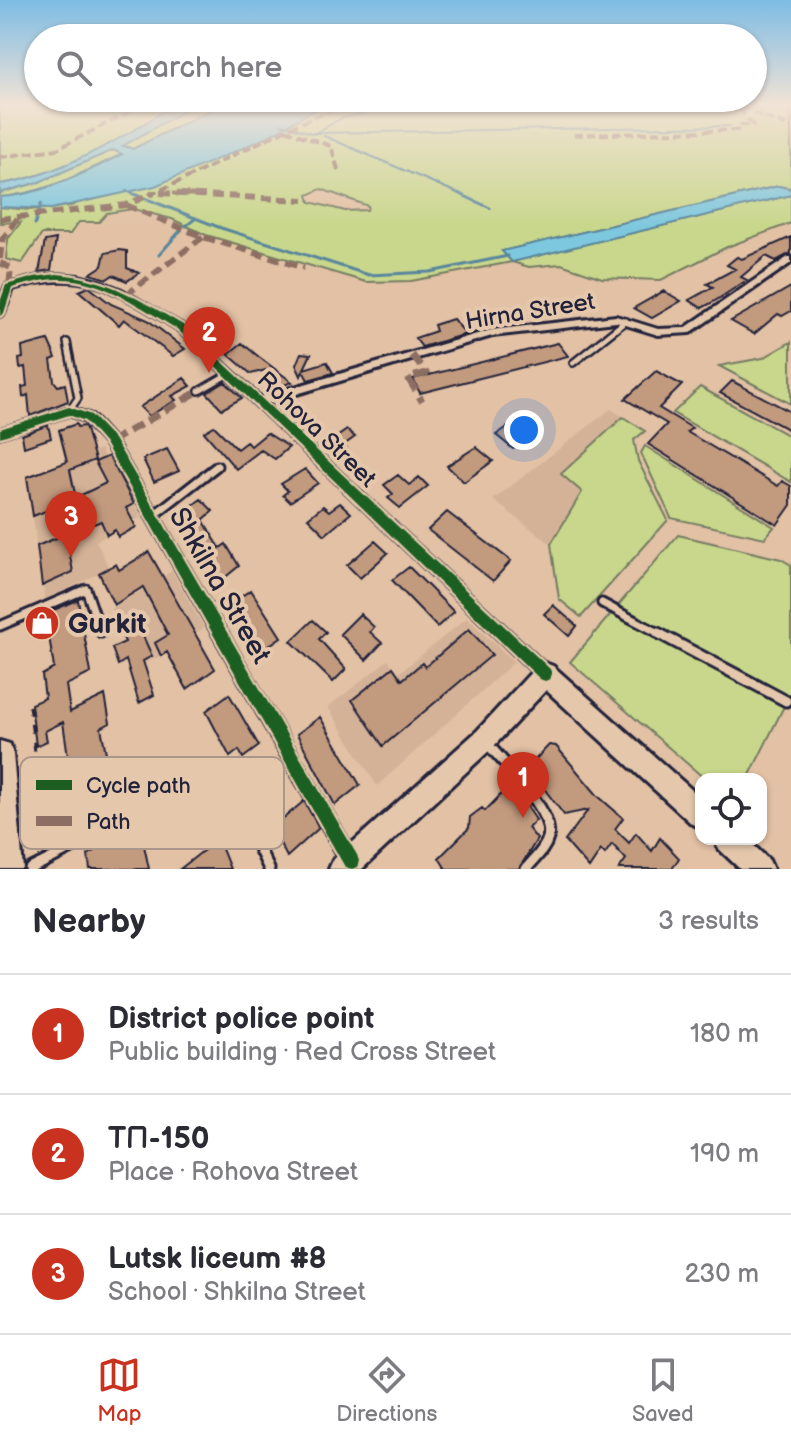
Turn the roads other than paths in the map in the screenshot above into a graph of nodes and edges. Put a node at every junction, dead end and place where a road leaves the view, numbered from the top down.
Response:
1 (791, 259) edge
2 (0, 313) edge
3 (626, 321) junction
4 (67, 342) dead end
5 (573, 363) dead end
6 (230, 373) junction
7 (199, 391) dead end
8 (259, 401) junction
9 (69, 411) junction
10 (0, 433) edge
11 (217, 466) dead end
12 (154, 515) junction
13 (602, 603) dead end
14 (0, 626) edge
15 (101, 633) dead end
16 (545, 674) junction
17 (786, 701) dead end
18 (484, 740) junction
19 (0, 754) edge
20 (695, 810) edge
21 (734, 845) edge
22 (66, 849) edge
23 (259, 849) edge
24 (346, 865) edge
25 (8, 869) edge
26 (30, 869) edge
27 (269, 869) edge
28 (526, 869) edge
29 (760, 869) edge

1 - 3 street, Hirna Street
2 - 6 street, Rohova Street
3 - 5 lane
3 - 8 street, Hirna Street
4 - 9 lane
6 - 7 lane
6 - 8 street, Rohova Street
8 - 16 street, Rohova Street
9 - 10 street
9 - 12 street, Shkilna Street
11 - 12 lane
12 - 24 street, Shkilna Street
13 - 17 lane
14 - 15 lane
16 - 18 main road
16 - 20 main road
18 - 24 main road
18 - 28 lane
19 - 25 main road
21 - 29 main road
22 - 26 lane
23 - 27 lane

